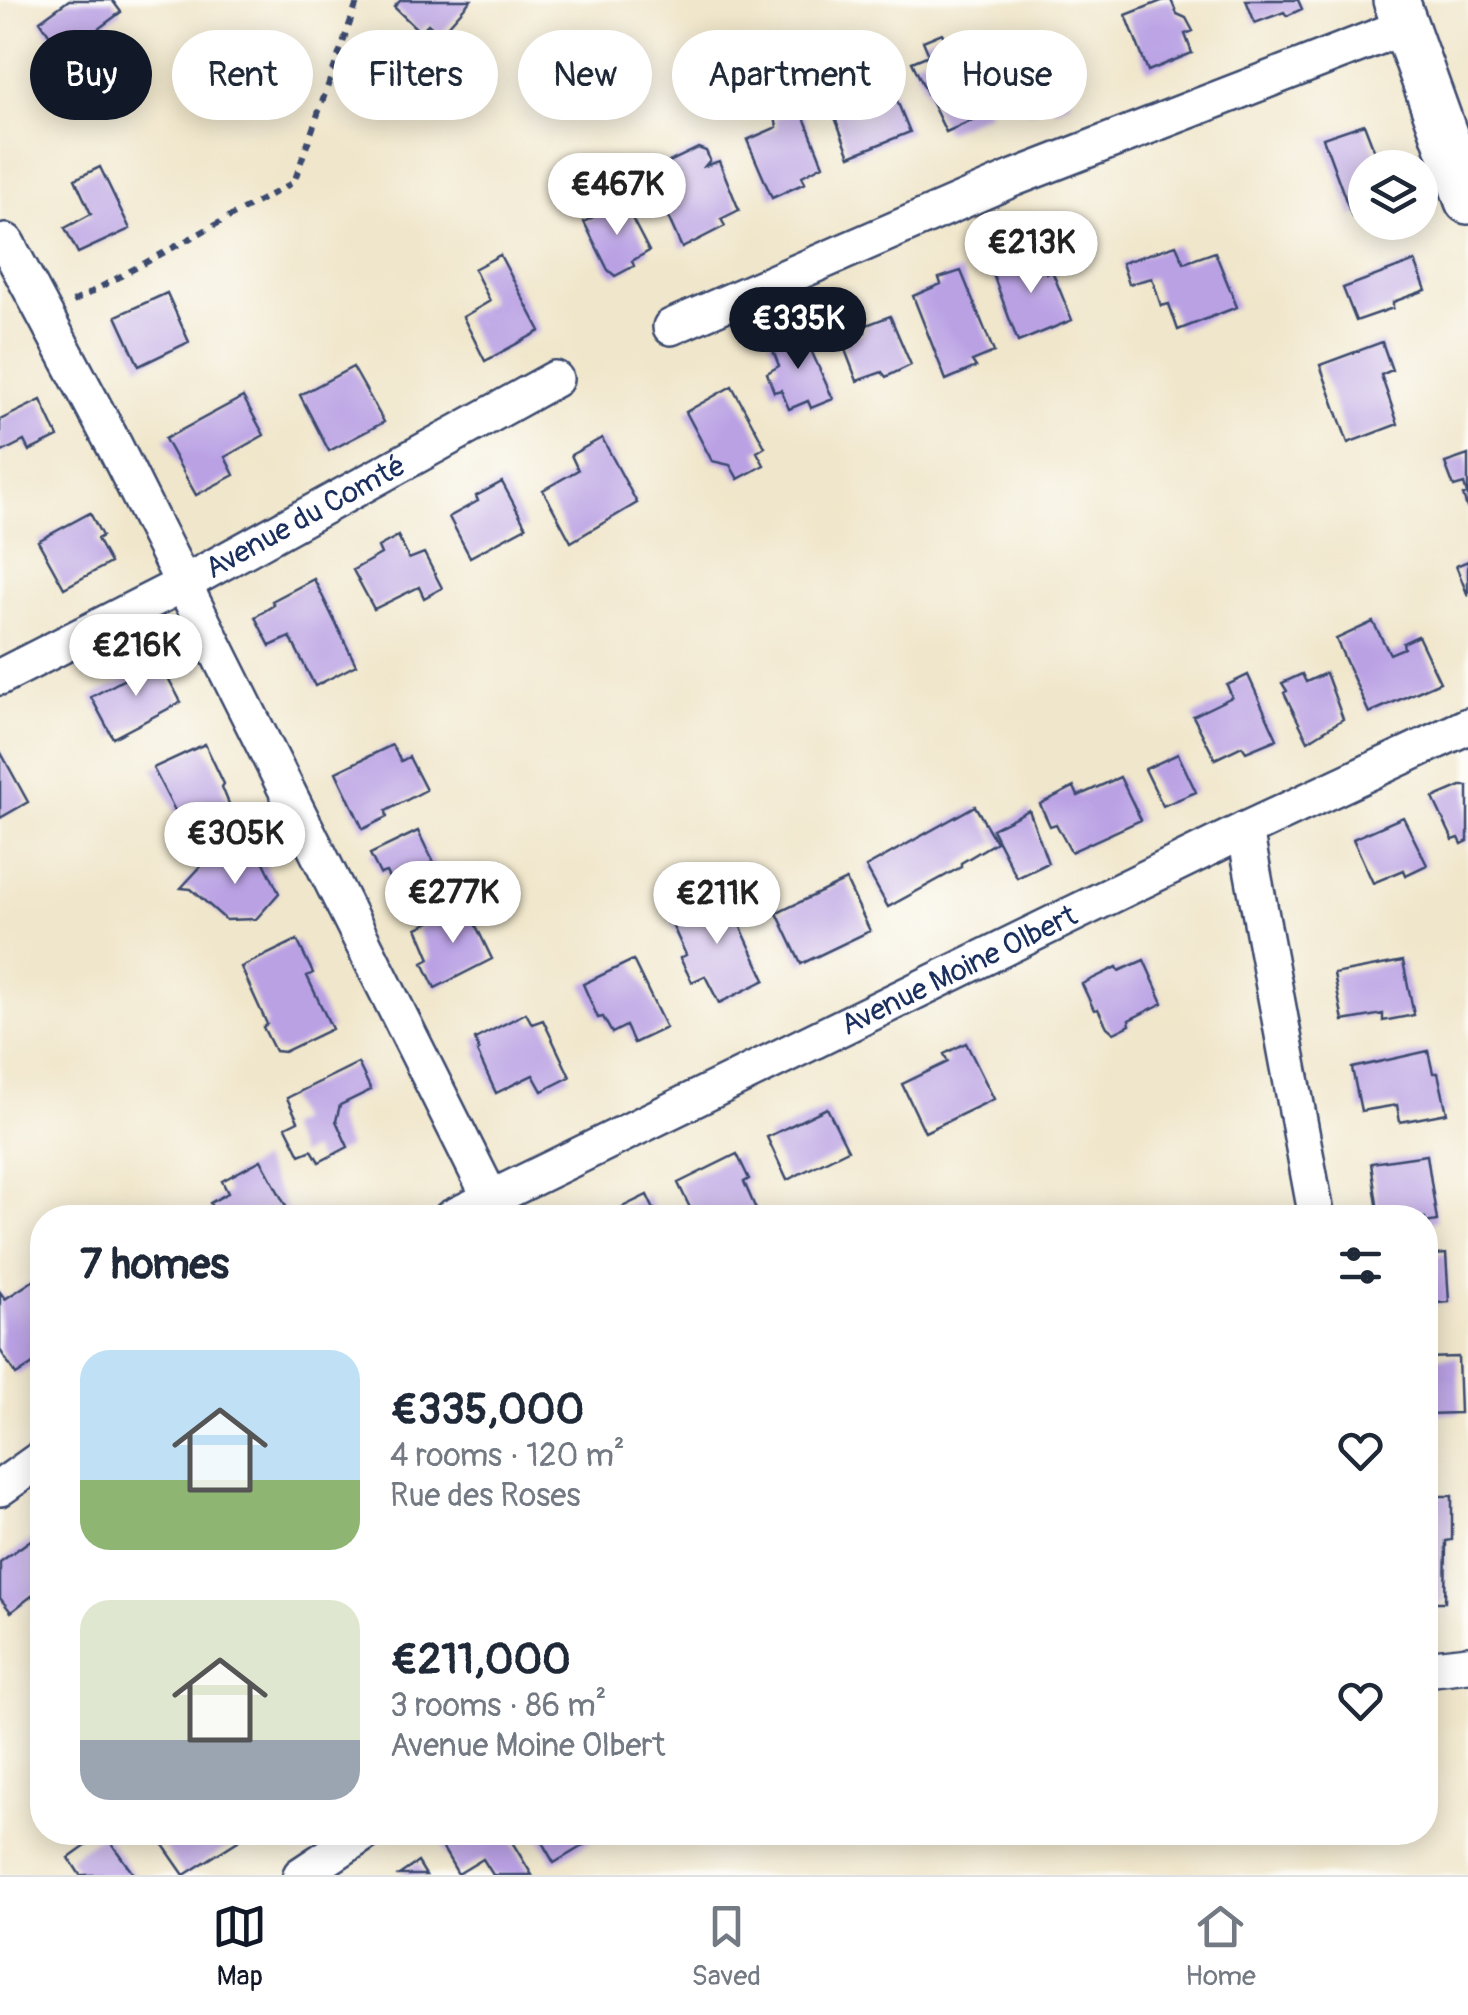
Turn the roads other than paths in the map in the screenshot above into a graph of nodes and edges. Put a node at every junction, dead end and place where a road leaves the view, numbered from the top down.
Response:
1 (1401, 13) edge
2 (1468, 201) edge
3 (6, 242) dead end
4 (670, 327) dead end
5 (556, 379) dead end
6 (182, 584) junction
7 (0, 677) edge
8 (1468, 726) edge
9 (1244, 830) junction
10 (494, 1205) edge
11 (502, 1205) edge
12 (1315, 1205) edge
13 (30, 1467) edge
14 (0, 1488) edge
15 (1468, 1664) edge
16 (1438, 1668) edge
17 (347, 1845) edge
18 (302, 1875) edge

1 - 2 street
1 - 4 street
3 - 6 street
5 - 6 street, Avenue du Comté
6 - 7 street, Avenue du Comté
6 - 10 street
8 - 9 street, Avenue Moine Olbert
9 - 11 street, Avenue Moine Olbert
9 - 12 street
13 - 14 street
15 - 16 street
17 - 18 street

